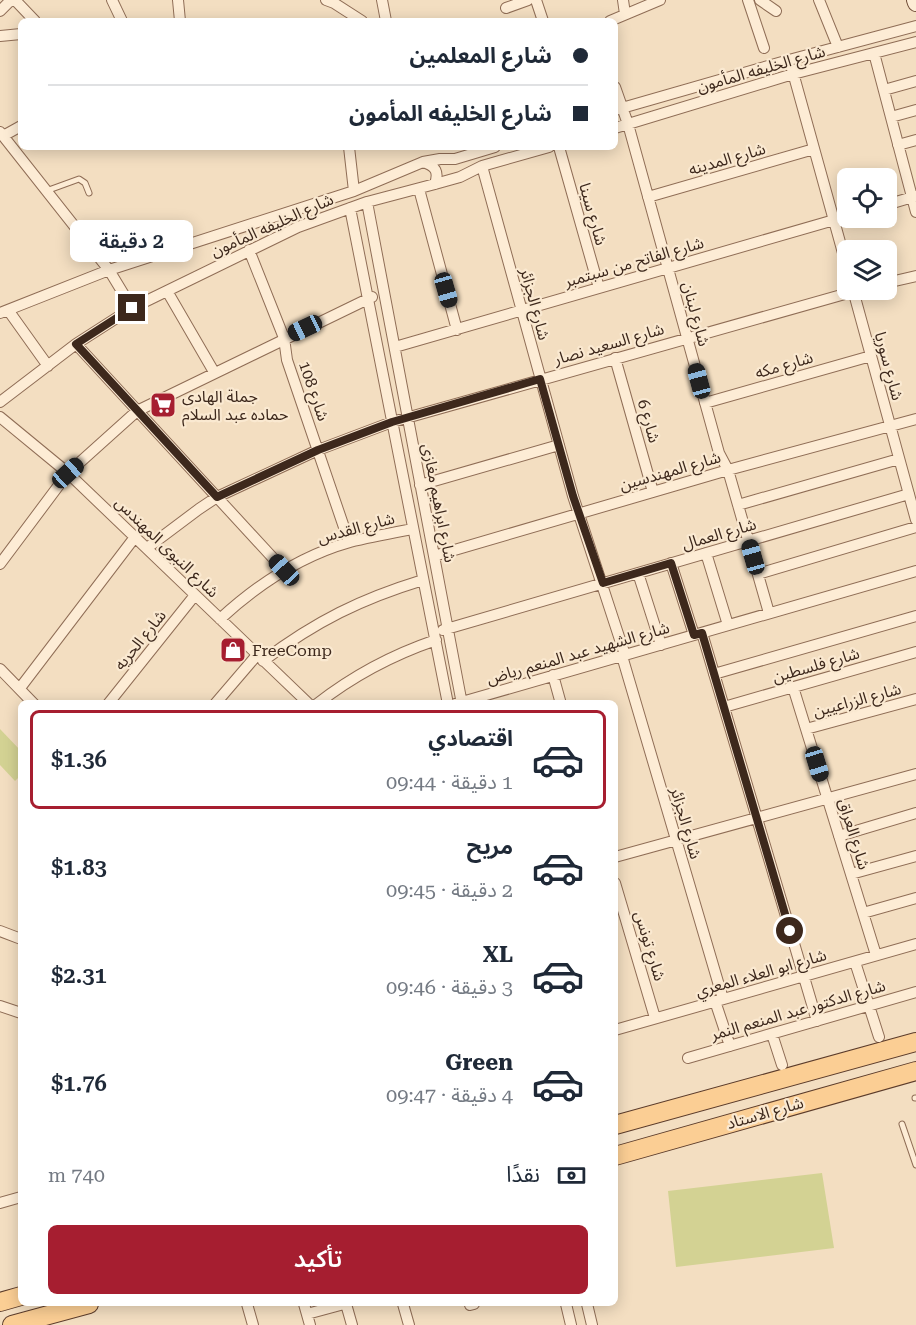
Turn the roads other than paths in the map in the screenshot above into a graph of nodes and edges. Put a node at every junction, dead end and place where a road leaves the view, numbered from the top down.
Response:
1 (13, 0) edge
2 (112, 0) edge
3 (178, 0) edge
4 (326, 0) edge
5 (382, 0) edge
6 (528, 0) edge
7 (536, 0) edge
8 (623, 0) edge
9 (660, 0) edge
10 (748, 0) edge
11 (759, 0) edge
12 (819, 0) edge
13 (506, 8) dead end
14 (0, 11) edge
15 (776, 11) dead end
16 (625, 14) junction
17 (32, 18) edge
18 (121, 18) edge
19 (180, 18) edge
20 (357, 18) edge
21 (385, 18) edge
22 (542, 18) edge
23 (616, 18) edge
24 (916, 26) edge
25 (18, 34) edge
26 (0, 36) edge
27 (916, 42) edge
28 (838, 46) junction
29 (765, 48) dead end
30 (874, 53) junction
31 (789, 60) junction
32 (793, 75) junction
33 (916, 81) edge
34 (884, 90) junction
35 (619, 109) edge
36 (916, 110) edge
37 (891, 117) junction
38 (627, 124) junction
39 (18, 127) edge
40 (618, 127) edge
41 (1, 135) edge
42 (916, 140) edge
43 (898, 145) junction
44 (814, 149) junction
45 (349, 150) edge
46 (452, 150) edge
47 (485, 150) edge
48 (538, 150) edge
49 (560, 150) edge
50 (455, 159) junction
51 (423, 162) junction
52 (482, 166) junction
53 (911, 170) edge
54 (435, 184) junction
55 (419, 189) junction
56 (46, 191) junction
57 (354, 191) junction
58 (89, 193) dead end
59 (648, 197) junction
60 (914, 197) edge
61 (367, 202) junction
62 (897, 202) edge
63 (350, 207) junction
64 (916, 212) edge
65 (837, 219) edge
66 (833, 220) junction
67 (839, 240) edge
68 (249, 250) junction
69 (668, 268) junction
70 (109, 270) junction
71 (916, 276) edge
72 (897, 280) edge
73 (598, 288) junction
74 (166, 291) junction
75 (384, 291) junction
76 (837, 295) edge
77 (368, 299) junction
78 (857, 300) edge
79 (132, 308) junction
80 (4, 311) edge
81 (522, 311) junction
82 (457, 330) junction
83 (686, 337) junction
84 (284, 338) junction
85 (76, 344) junction
86 (394, 347) junction
87 (871, 356) junction
88 (615, 358) junction
89 (48, 366) junction
90 (214, 372) junction
91 (540, 379) junction
92 (0, 402) edge
93 (705, 402) junction
94 (137, 411) junction
95 (0, 417) edge
96 (407, 417) junction
97 (916, 419) edge
98 (392, 422) junction
99 (890, 426) junction
100 (559, 445) junction
101 (318, 450) junction
102 (899, 459) junction
103 (728, 470) junction
104 (68, 473) junction
105 (420, 485) junction
106 (653, 492) junction
107 (909, 494) junction
108 (217, 497) junction
109 (738, 505) junction
110 (580, 513) junction
111 (916, 520) edge
112 (916, 527) edge
113 (413, 529) junction
114 (135, 537) junction
115 (748, 541) junction
116 (349, 542) junction
117 (147, 548) junction
118 (706, 553) junction
119 (434, 556) junction
120 (671, 563) junction
121 (0, 564) edge
122 (284, 570) junction
123 (916, 571) edge
124 (638, 573) junction
125 (758, 574) junction
126 (423, 580) junction
127 (603, 583) junction
128 (195, 595) junction
129 (769, 614) junction
130 (916, 616) edge
131 (219, 619) junction
132 (728, 625) junction
133 (447, 628) junction
134 (698, 634) junction
135 (435, 636) junction
136 (661, 645) junction
137 (916, 652) edge
138 (624, 655) junction
139 (260, 658) junction
140 (0, 669) edge
141 (714, 674) junction
142 (552, 675) junction
143 (794, 687) junction
144 (20, 688) junction
145 (916, 699) edge
146 (30, 700) edge
147 (111, 700) edge
148 (219, 700) edge
149 (305, 700) edge
150 (322, 700) edge
151 (447, 700) edge
152 (459, 700) edge
153 (469, 700) edge
154 (560, 700) edge
155 (724, 706) junction
156 (806, 729) junction
157 (916, 774) edge
158 (828, 798) junction
159 (916, 813) edge
160 (757, 818) junction
161 (839, 836) junction
162 (675, 841) junction
163 (618, 856) edge
164 (916, 856) edge
165 (851, 874) junction
166 (618, 893) edge
167 (916, 898) edge
168 (863, 913) junction
169 (628, 925) junction
170 (618, 927) edge
171 (0, 931) edge
172 (18, 938) edge
173 (916, 944) edge
174 (876, 956) junction
175 (855, 962) junction
176 (804, 976) junction
177 (916, 992) edge
178 (719, 1000) junction
179 (869, 1005) junction
180 (0, 1006) edge
181 (18, 1012) edge
182 (656, 1018) junction
183 (817, 1021) junction
184 (618, 1029) edge
185 (772, 1034) junction
186 (879, 1037) dead end
187 (916, 1042) edge
188 (730, 1046) junction
189 (688, 1058) dead end
190 (782, 1065) dead end
191 (916, 1071) edge
192 (800, 1074) junction
193 (719, 1096) junction
194 (815, 1099) junction
195 (618, 1124) edge
196 (729, 1124) junction
197 (902, 1124) dead end
198 (618, 1155) edge
199 (916, 1165) edge
200 (18, 1198) edge
201 (0, 1203) edge
202 (18, 1297) edge
203 (0, 1302) edge
204 (81, 1306) edge
205 (248, 1306) edge
206 (337, 1306) edge
207 (346, 1306) edge
208 (404, 1306) edge
209 (566, 1306) edge
210 (587, 1306) edge
211 (307, 1314) edge
212 (12, 1325) edge
213 (253, 1325) edge
214 (352, 1325) edge
215 (409, 1325) edge
216 (571, 1325) edge
217 (592, 1325) edge

1 - 14 street
1 - 17 street
2 - 18 street
3 - 19 street
4 - 20 street
5 - 21 street
6 - 13 street
7 - 22 street
8 - 16 street
9 - 16 street
10 - 29 street
11 - 15 street
12 - 28 street
16 - 23 street
24 - 28 street, شارع الخليفه المأمون
25 - 26 street
27 - 30 street, شارع الخليفه المأمون
28 - 31 street, شارع الخليفه المأمون
30 - 32 street, شارع الخليفه المأمون
30 - 34 street
31 - 32 street
31 - 35 street, شارع الخليفه المأمون
32 - 38 street, شارع الخليفه المأمون
32 - 44 street
33 - 34 street
34 - 37 street
35 - 38 street, شارع لبنان
36 - 37 street
37 - 43 street
38 - 40 street, شارع الخليفه المأمون
38 - 59 street, شارع لبنان
39 - 41 street
41 - 56 street
42 - 43 street
43 - 53 street
44 - 59 street, شارع المدينه
44 - 66 street
45 - 57 street
46 - 50 street
47 - 50 street, شارع الخليفه المأمون
48 - 52 street, شارع الخليفه المأمون
49 - 73 street, شارع سينا
50 - 51 street, شارع الخليفه المأمون
51 - 54 street
51 - 57 street, شارع الخليفه المأمون
52 - 54 street, شارع الخليفه المأمون
52 - 81 street, شارع الجزائر
53 - 60 street
54 - 55 street, شارع الخليفه المأمون
55 - 61 street, شارع الخليفه المأمون
55 - 82 street
56 - 58 lane
56 - 70 street
57 - 70 street, شارع الخليفه المأمون
59 - 69 street, شارع لبنان
60 - 62 street
60 - 64 street
61 - 63 street, شارع الخليفه المأمون
61 - 75 street, شارع ابراهيم مغازى
63 - 68 street, شارع الخليفه المأمون
63 - 77 street, شارع ابراهيم مغازى
65 - 66 street, شارع الفاتح من سبتمبر
66 - 67 street
66 - 69 street, شارع الفاتح من سبتمبر
68 - 74 street, شارع الخليفه المأمون
68 - 84 street, شارع 108
69 - 73 street, شارع الفاتح من سبتمبر
69 - 83 street, شارع لبنان
70 - 79 street
70 - 80 street, شارع الخليفه المأمون
71 - 72 street
73 - 81 street, شارع الفاتح من سبتمبر
74 - 79 street, شارع الخليفه المأمون
74 - 90 street
75 - 77 street
75 - 86 street, شارع ابراهيم مغازى
76 - 83 street, شارع السعيد نصار
77 - 84 street
77 - 98 street, شارع ابراهيم مغازى
78 - 87 street, شارع سوريا
79 - 85 street, شارع الخليفه المأمون
80 - 89 street
81 - 82 street, شارع الفاتح من سبتمبر
81 - 91 street, شارع الجزائر
82 - 86 street, شارع الفاتح من سبتمبر
83 - 88 street, شارع السعيد نصار
83 - 93 street, شارع لبنان
84 - 90 street
84 - 101 street, شارع 108
85 - 89 street, شارع الخليفه المأمون
85 - 94 street
86 - 96 street, شارع ابراهيم مغازى
87 - 93 street, شارع مكه
87 - 99 street, شارع سوريا
88 - 91 street, شارع السعيد نصار
88 - 106 street, شارع 6
89 - 92 street, شارع الخليفه المأمون
90 - 94 street
91 - 96 street, شارع السعيد نصار
91 - 100 street, شارع الجزائر
93 - 103 street, شارع لبنان
94 - 104 street
94 - 108 street
95 - 104 street, شارع النبوى المهندس
96 - 98 street, شارع السعيد نصار
96 - 105 street, شارع ابراهيم مغازى
97 - 99 street, شارع المهندسين
98 - 101 street, شارع السعيد نصار
98 - 113 street, شارع ابراهيم مغازى
99 - 102 street, شارع سوريا
99 - 103 street, شارع المهندسين
100 - 105 street
100 - 110 street, شارع الجزائر
101 - 108 street, شارع السعيد نصار
101 - 116 street, شارع 108
102 - 107 street, شارع سوريا
102 - 109 street
103 - 106 street, شارع المهندسين
103 - 109 street, شارع لبنان
104 - 114 street, شارع النبوى المهندس
104 - 121 street
105 - 119 street, شارع ابراهيم مغازى
106 - 110 street, شارع المهندسين
107 - 111 street, شارع سوريا
107 - 115 street, شارع العمال
108 - 117 street, شارع السعيد نصار
108 - 122 street
109 - 115 street, شارع لبنان
110 - 119 street, شارع المهندسين
110 - 127 street, شارع الجزائر
112 - 125 street
113 - 116 street, شارع القدس
113 - 126 street, شارع ابراهيم مغازى
114 - 117 street, شارع النبوى المهندس
114 - 144 street
115 - 118 street, شارع العمال
115 - 125 street, شارع لبنان
116 - 122 street, شارع القدس
117 - 128 street, شارع النبوى المهندس
118 - 120 street, شارع العمال
118 - 132 street
119 - 133 street, شارع ابراهيم مغازى
120 - 124 street, شارع العمال
120 - 134 street
122 - 131 street, شارع القدس
123 - 129 street, شارع الشهيد عبد المنعم رياض
124 - 127 street, شارع العمال
124 - 136 street
125 - 129 street, شارع لبنان
126 - 135 street, شارع ابراهيم مغازى
126 - 139 street
127 - 133 street, شارع العمال
127 - 138 street, شارع الجزائر
128 - 131 street, شارع النبوى المهندس
128 - 147 street, شارع الحريه
129 - 132 street, شارع الشهيد عبد المنعم رياض
130 - 141 street
131 - 139 street, شارع النبوى المهندس
132 - 134 street, شارع الشهيد عبد المنعم رياض
133 - 135 street, شارع العمال
133 - 152 street, شارع ابراهيم مغازى
134 - 136 street, شارع الشهيد عبد المنعم رياض
134 - 141 street
135 - 150 street, شارع العمال
135 - 151 street, شارع ابراهيم مغازى
136 - 138 street, شارع الشهيد عبد المنعم رياض
137 - 143 street, شارع فلسطين
138 - 142 street, شارع الشهيد عبد المنعم رياض
138 - 162 street, شارع الجزائر
139 - 148 street
139 - 149 street, شارع النبوى المهندس
140 - 144 street
141 - 155 street
142 - 153 street, شارع الشهيد عبد المنعم رياض
142 - 154 street
143 - 155 street, شارع فلسطين
143 - 156 street, شارع العراق
144 - 146 street
145 - 156 street, شارع الزراعيين
155 - 160 street
156 - 158 street, شارع العراق
157 - 158 street
158 - 160 street
158 - 161 street, شارع العراق
159 - 161 street
160 - 162 street
160 - 176 street
161 - 165 street, شارع العراق
162 - 163 street
162 - 178 street, شارع الجزائر
164 - 165 street
165 - 168 street, شارع العراق
166 - 169 street, شارع تونس
167 - 168 street
168 - 174 street, شارع العراق
169 - 170 street
169 - 182 street, شارع تونس
171 - 172 street
173 - 174 street, شارع ابو العلاء المعري
174 - 175 street, شارع ابو العلاء المعري
175 - 176 street, شارع ابو العلاء المعري
175 - 179 street
176 - 178 street, شارع ابو العلاء المعري
176 - 183 street
177 - 179 street, شارع الدكتور عبد المنعم النمر
178 - 182 street, شارع ابو العلاء المعري
178 - 188 street, شارع الجزائر
179 - 183 street, شارع الدكتور عبد المنعم النمر
179 - 186 street
180 - 181 street
182 - 184 street, شارع ابو العلاء المعري
183 - 185 street, شارع الدكتور عبد المنعم النمر
185 - 188 street, شارع الدكتور عبد المنعم النمر
185 - 190 street
187 - 192 main road, شارع الاستاد
188 - 189 street, شارع الدكتور عبد المنعم النمر
191 - 194 main road, شارع الاستاد
192 - 193 main road, شارع الاستاد
192 - 194 main road
193 - 195 main road, شارع الاستاد
193 - 196 main road
194 - 196 main road, شارع الاستاد
196 - 198 main road, شارع الاستاد
197 - 199 lane
200 - 201 street
202 - 203 main road
204 - 212 main road
205 - 213 street
206 - 211 street
207 - 214 street
208 - 215 street
209 - 216 street
210 - 217 street

